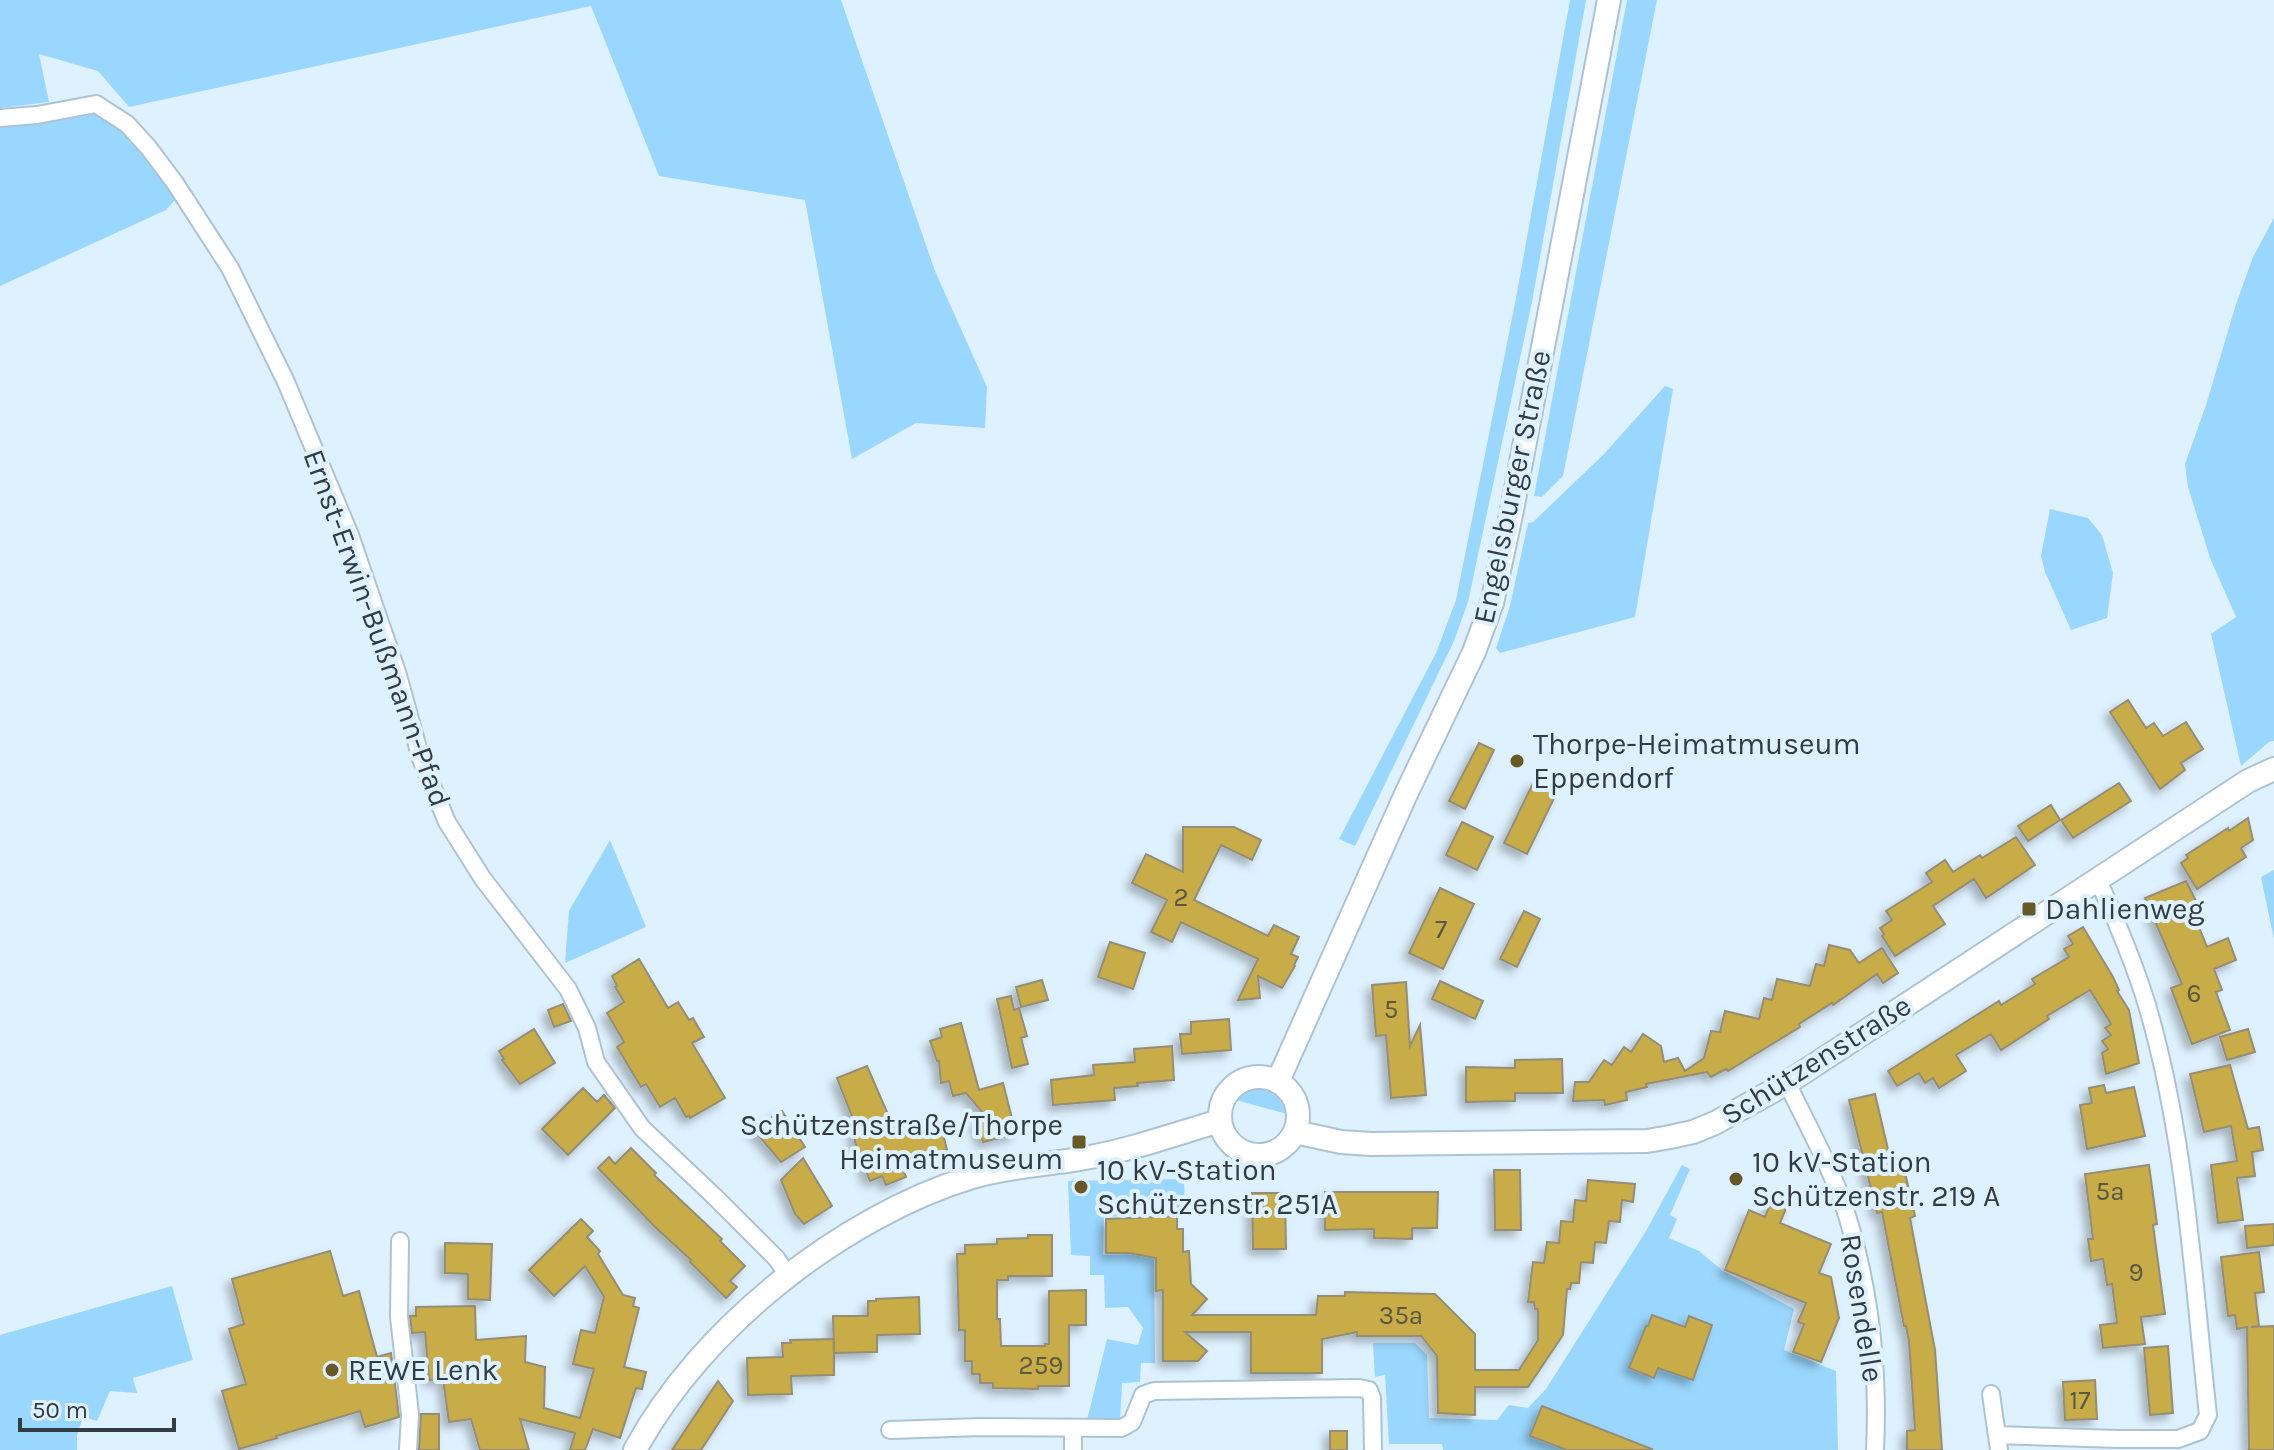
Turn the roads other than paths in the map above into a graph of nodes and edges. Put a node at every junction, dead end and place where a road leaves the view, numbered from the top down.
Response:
1 (1609, 0) edge
2 (0, 118) edge
3 (2274, 769) edge
4 (2098, 880) junction
5 (1278, 1081) junction
6 (1787, 1083) junction
7 (1220, 1121) junction
8 (1295, 1132) junction
9 (400, 1241) dead end
10 (788, 1275) junction
11 (1991, 1394) dead end
12 (1073, 1429) junction
13 (890, 1430) dead end
14 (1998, 1442) edge
15 (408, 1450) edge
16 (635, 1450) edge
17 (1073, 1450) edge
18 (1373, 1450) edge
19 (1875, 1450) edge

1 - 5 street, Engelsburger Straße
2 - 10 street, Ernst-Erwin-Bußmann-Pfad
3 - 4 street, Schützenstraße
4 - 6 street, Schützenstraße
4 - 14 street
5 - 7 street
5 - 8 street
6 - 8 street, Schützenstraße
6 - 19 street, Rosendelle
7 - 8 street
7 - 10 street
9 - 15 street
10 - 16 street
11 - 14 street
12 - 13 street
12 - 17 street
12 - 18 street

